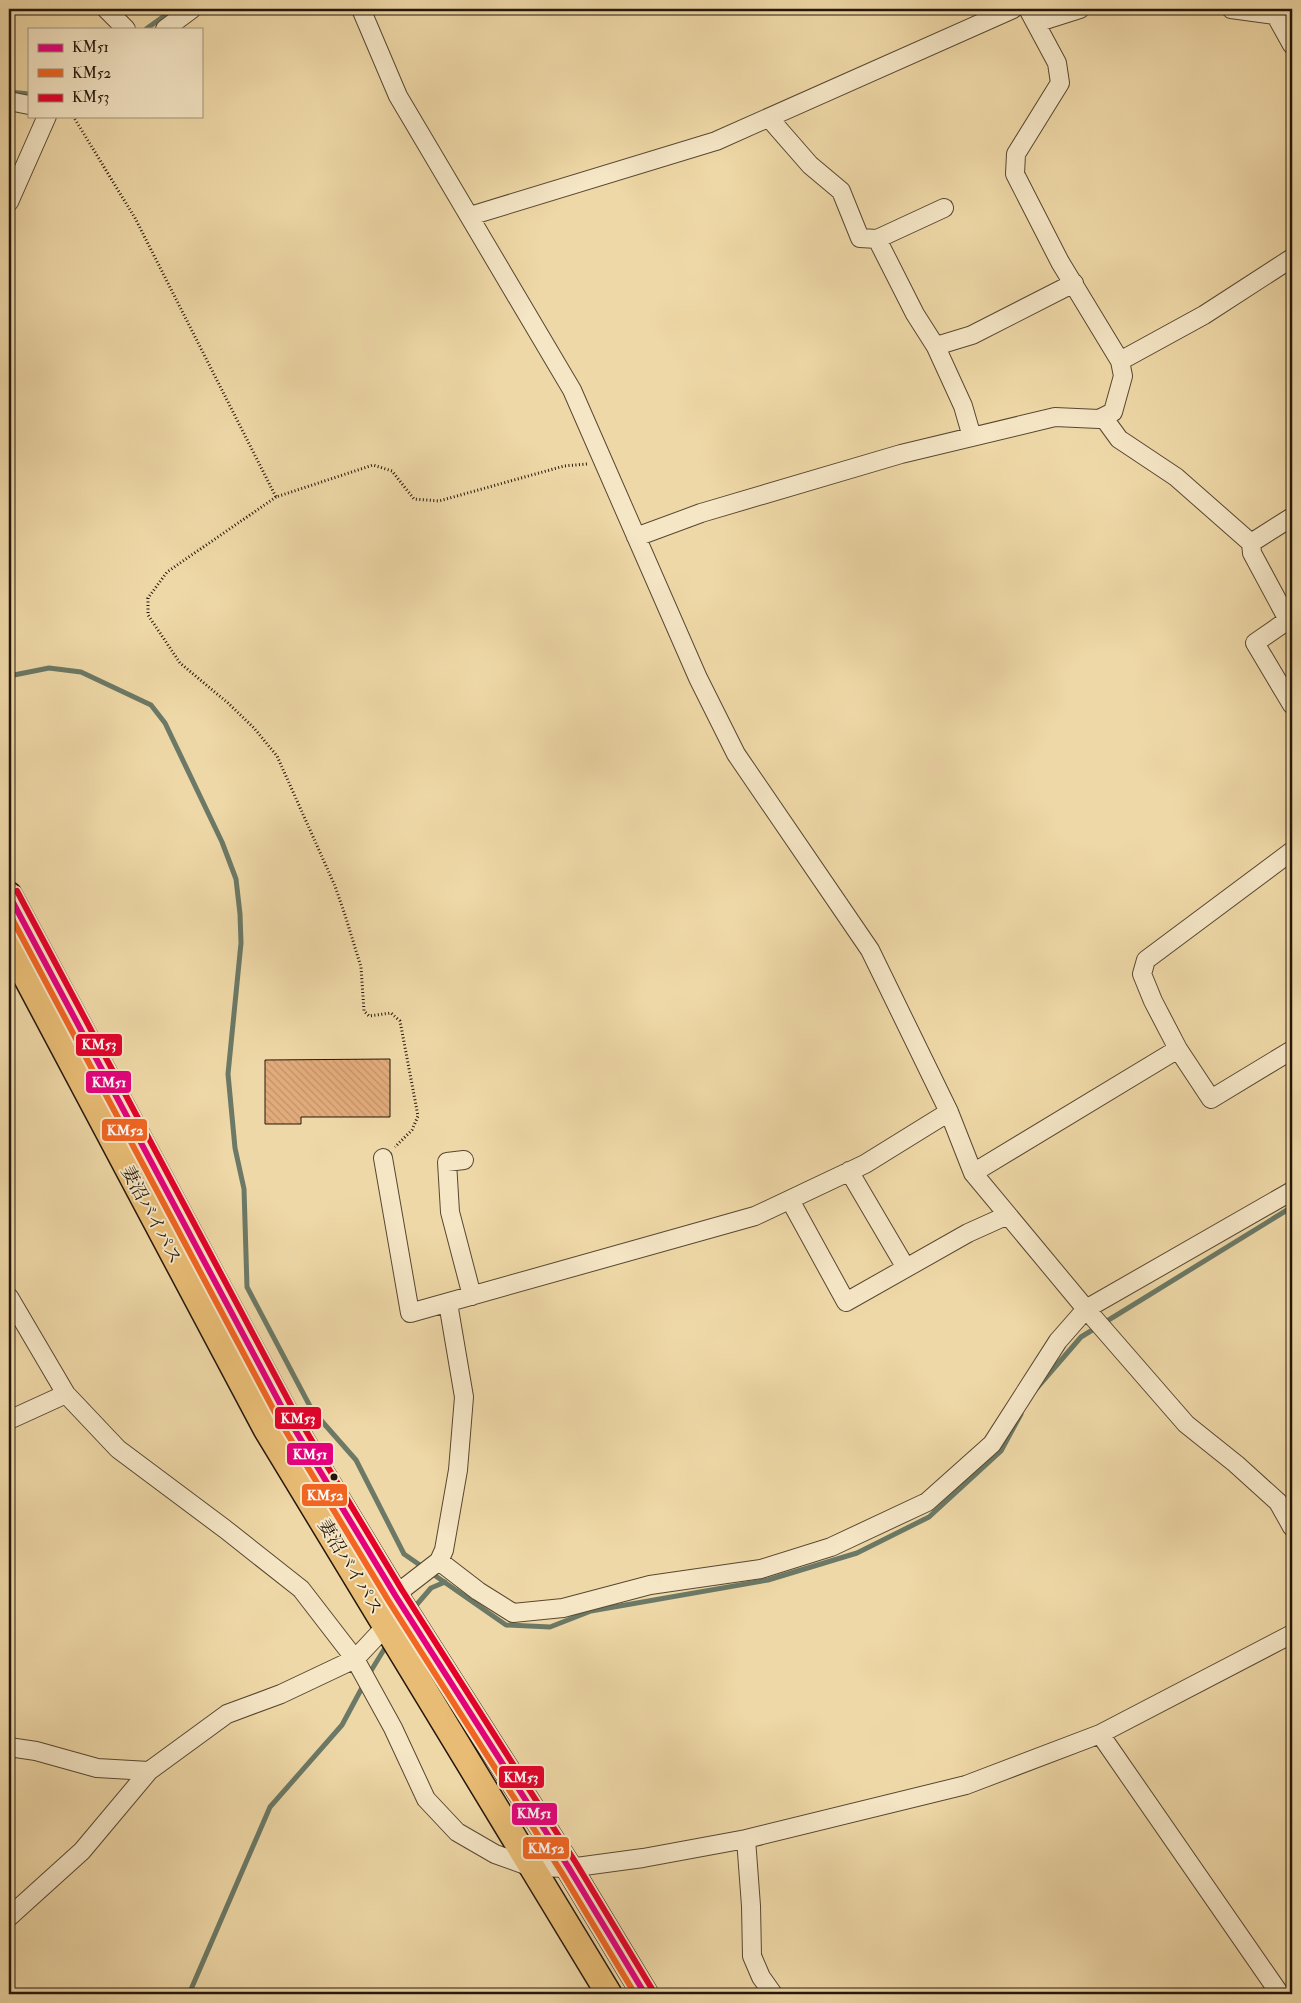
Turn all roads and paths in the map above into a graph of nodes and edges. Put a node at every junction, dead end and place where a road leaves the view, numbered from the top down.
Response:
1 (106, 9) edge
2 (192, 9) edge
3 (361, 9) edge
4 (1013, 9) edge
5 (1080, 9) edge
6 (1231, 9) edge
7 (1273, 12) edge
8 (1032, 16) edge
9 (125, 28) edge
10 (166, 28) edge
11 (1290, 35) edge
12 (9, 100) edge
13 (28, 105) edge
14 (46, 118) edge
15 (74, 118) edge
16 (769, 118) junction
17 (9, 202) edge
18 (944, 208) dead end
19 (470, 216) junction
20 (877, 239) junction
21 (1292, 258) edge
22 (1074, 283) junction
23 (936, 346) junction
24 (1120, 361) junction
25 (1104, 417) junction
26 (972, 437) junction
27 (603, 462) junction
28 (276, 497) junction
29 (1292, 517) edge
30 (636, 537) junction
31 (1251, 543) junction
32 (1290, 619) edge
33 (1292, 705) edge
34 (1292, 851) edge
35 (9, 895) edge
36 (9, 945) edge
37 (1178, 1049) junction
38 (1292, 1050) edge
39 (949, 1112) junction
40 (383, 1158) joint
41 (464, 1160) dead end
42 (849, 1171) junction
43 (973, 1173) junction
44 (1292, 1191) edge
45 (790, 1200) junction
46 (1008, 1215) junction
47 (906, 1268) junction
48 (472, 1296) junction
49 (9, 1297) edge
50 (448, 1303) junction
51 (1086, 1309) junction
52 (9, 1329) edge
53 (28, 1330) junction
54 (66, 1394) junction
55 (9, 1420) edge
56 (1292, 1526) edge
57 (437, 1562) junction
58 (403, 1608) junction
59 (390, 1633) junction
60 (1292, 1634) edge
61 (358, 1664) junction
62 (1100, 1734) junction
63 (9, 1747) edge
64 (149, 1771) junction
65 (746, 1838) junction
66 (531, 1867) junction
67 (569, 1868) junction
68 (9, 1917) edge
69 (609, 1994) edge
70 (645, 1994) edge
71 (773, 1994) edge
72 (1280, 1994) edge

1 - 9 street
2 - 10 street
3 - 19 street
4 - 16 street
5 - 8 street
6 - 7 street
7 - 11 street
8 - 22 street
12 - 13 street
14 - 17 street
15 - 28 path
16 - 19 street
16 - 20 street
18 - 20 street
19 - 27 street
20 - 23 street
21 - 24 street
22 - 23 street
22 - 24 street
23 - 26 street
24 - 25 street
25 - 26 street
25 - 31 street
26 - 30 street
27 - 28 path
27 - 30 street
28 - 40 path
29 - 31 street
30 - 39 street
31 - 32 street
32 - 33 street
34 - 37 street
35 - 58 highway, 妻沼バイパス
36 - 59 highway, 妻沼バイパス
37 - 38 street
37 - 43 street
39 - 42 street
39 - 43 street
40 - 50 street
41 - 48 street
42 - 45 street
42 - 47 street
43 - 46 street
44 - 51 street
45 - 47 street
45 - 48 street
46 - 47 street
46 - 51 street
48 - 50 street
49 - 53 street
50 - 57 street
51 - 56 street
51 - 57 street
52 - 53 street
53 - 54 street
54 - 55 street
54 - 61 street
57 - 58 street
58 - 67 highway, 妻沼バイパス
59 - 61 street
59 - 66 highway, 妻沼バイパス
60 - 62 street
61 - 64 street
61 - 66 street
62 - 65 street
62 - 72 street
63 - 64 street
64 - 68 street
65 - 67 street
65 - 71 street
66 - 67 street
66 - 69 highway, 妻沼バイパス
67 - 70 highway, 妻沼バイパス

